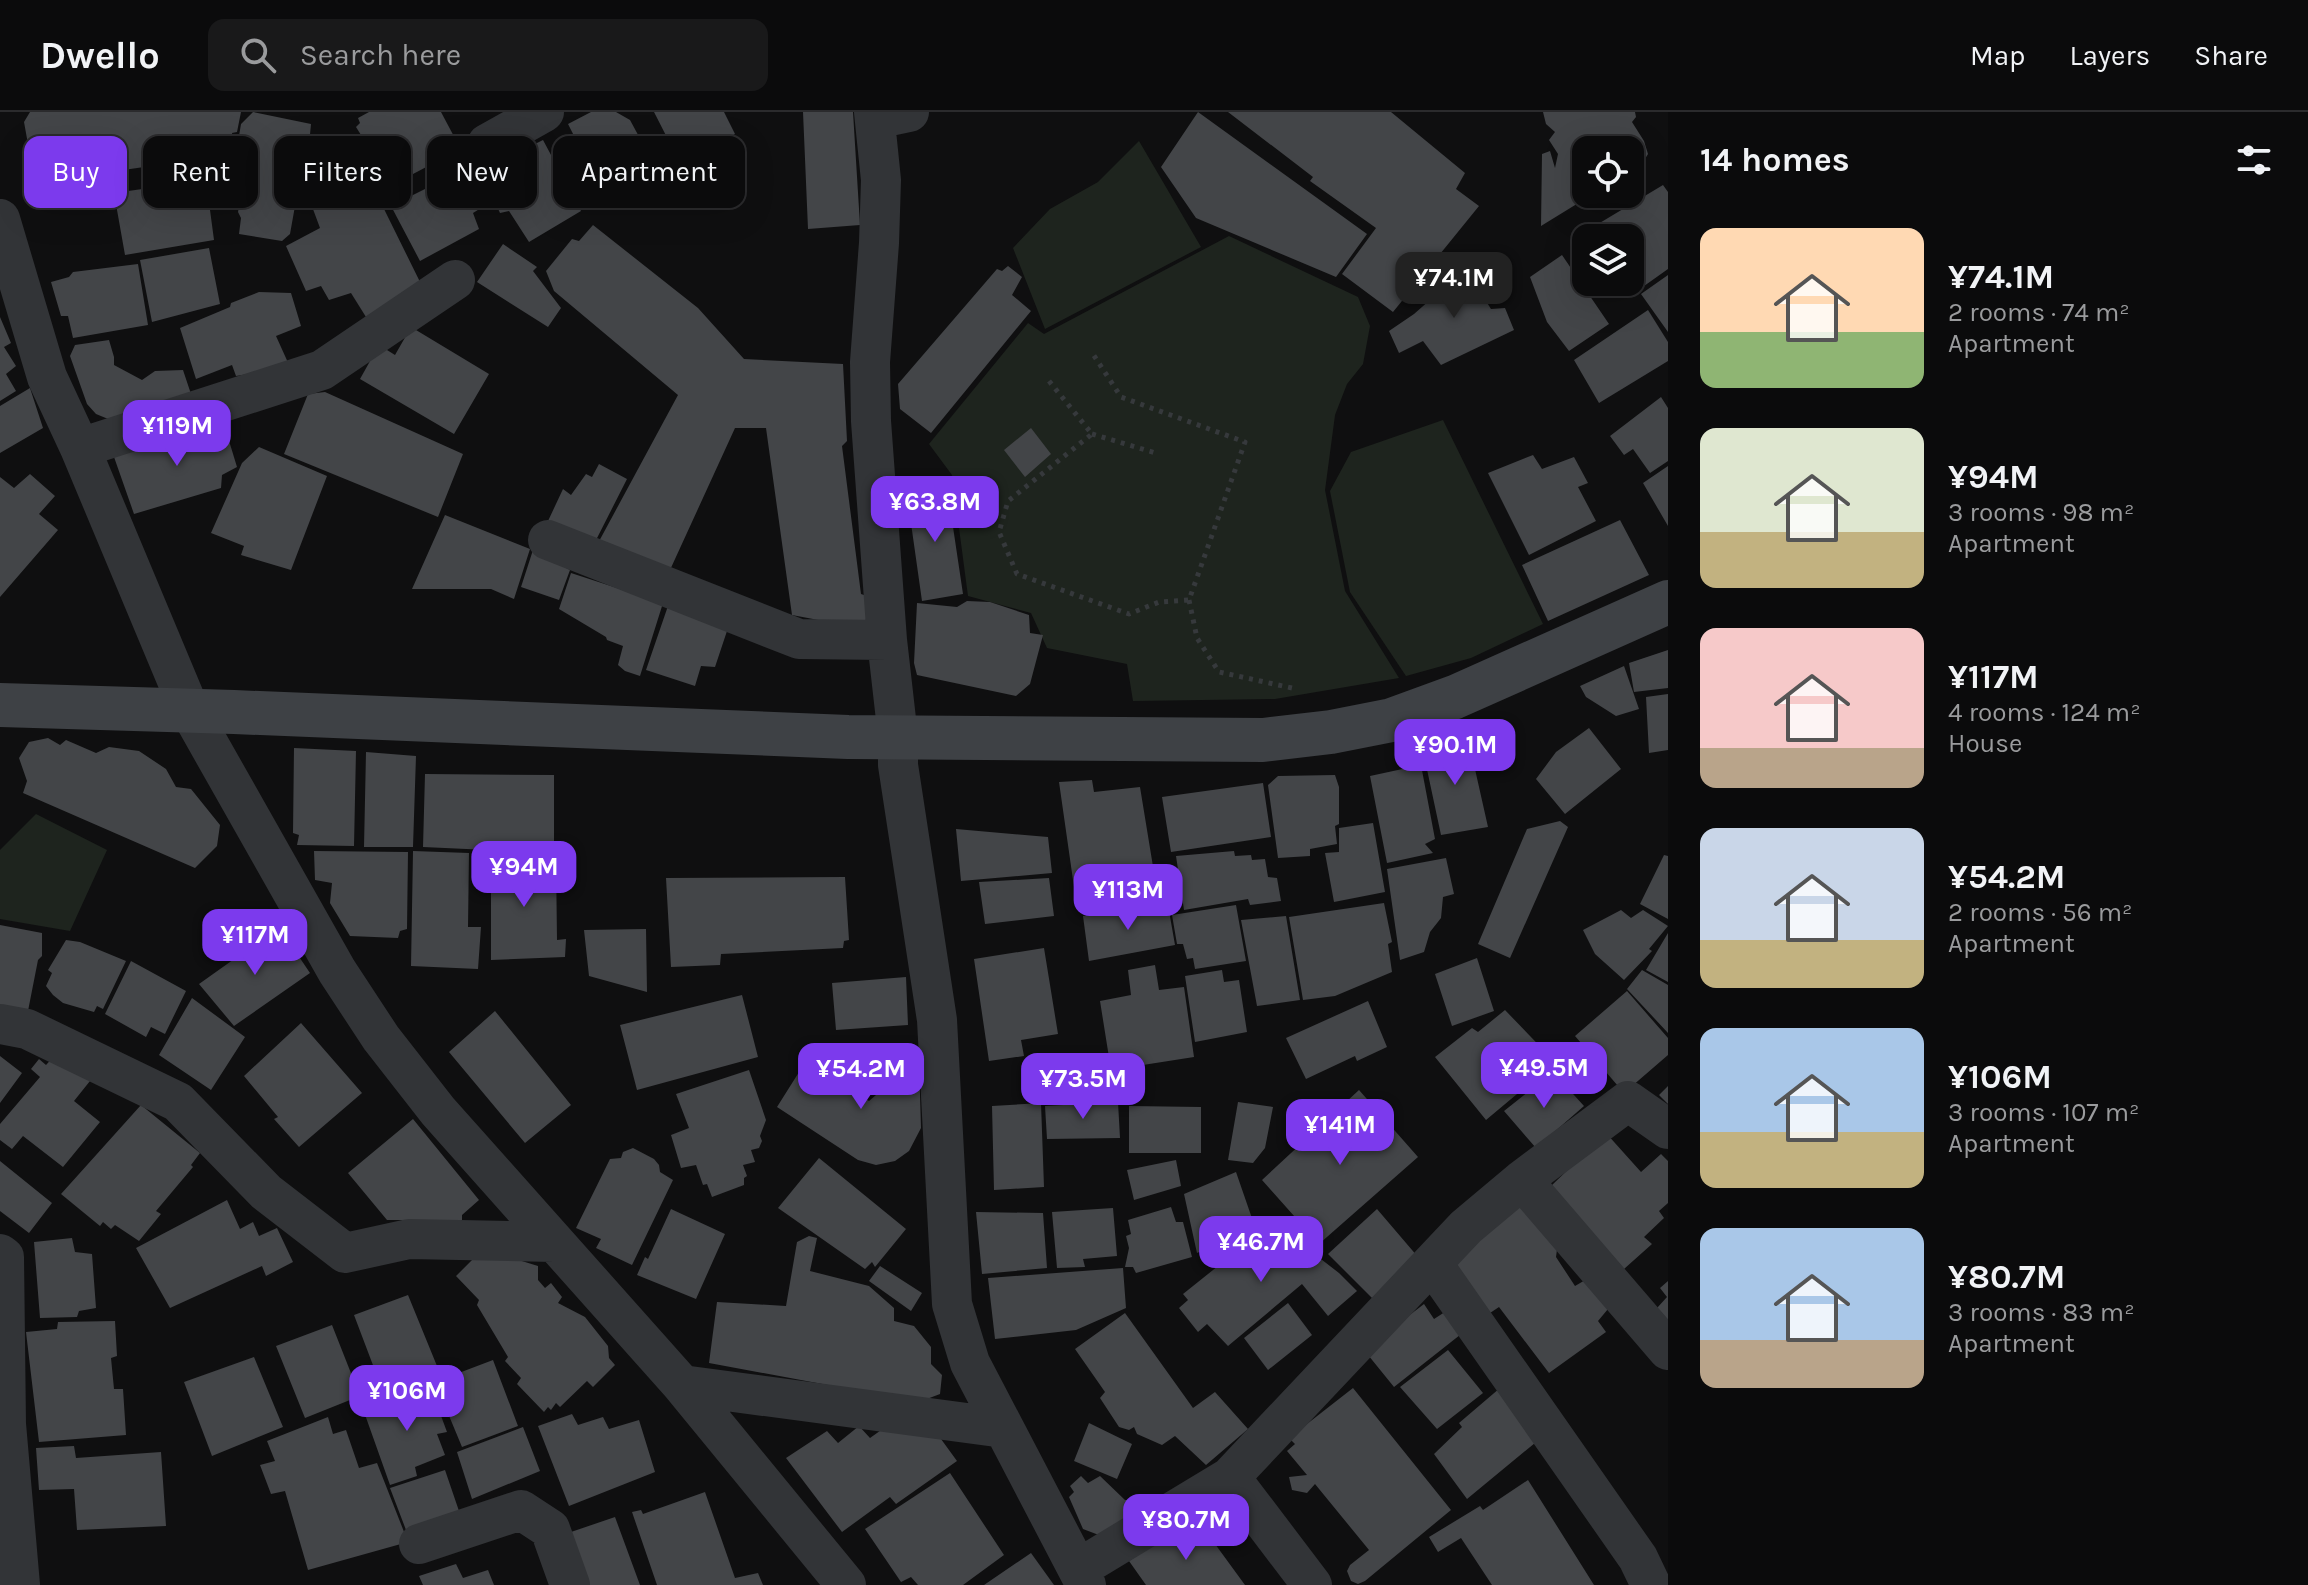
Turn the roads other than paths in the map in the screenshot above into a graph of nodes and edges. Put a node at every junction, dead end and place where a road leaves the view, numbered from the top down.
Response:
1 (544, 112) edge
2 (886, 114) edge
3 (501, 136) edge
4 (0, 219) edge
5 (455, 280) dead end
6 (80, 448) junction
7 (548, 540) dead end
8 (1668, 602) edge
9 (887, 640) junction
10 (0, 705) edge
11 (190, 711) junction
12 (898, 737) junction
13 (0, 1024) edge
14 (1668, 1129) edge
15 (1522, 1180) junction
16 (554, 1242) junction
17 (0, 1254) edge
18 (1432, 1263) junction
19 (1668, 1350) edge
20 (682, 1385) junction
21 (3, 1425) edge
22 (1004, 1428) junction
23 (1230, 1477) junction
24 (419, 1544) dead end
25 (1082, 1577) edge
26 (20, 1585) edge
27 (570, 1585) edge
28 (846, 1585) edge
29 (1312, 1585) edge
30 (1651, 1585) edge

1 - 3 street
2 - 9 street
4 - 6 street
5 - 6 street
6 - 11 street
7 - 9 street
8 - 12 street
9 - 12 street
10 - 11 street
11 - 12 street
11 - 16 street
12 - 22 street
13 - 16 street
14 - 15 street
15 - 18 street
15 - 19 street
16 - 20 street
17 - 21 street
18 - 23 street
18 - 30 street
20 - 22 street
20 - 28 street
21 - 26 street
22 - 25 street
23 - 25 street
23 - 29 street
24 - 27 street

